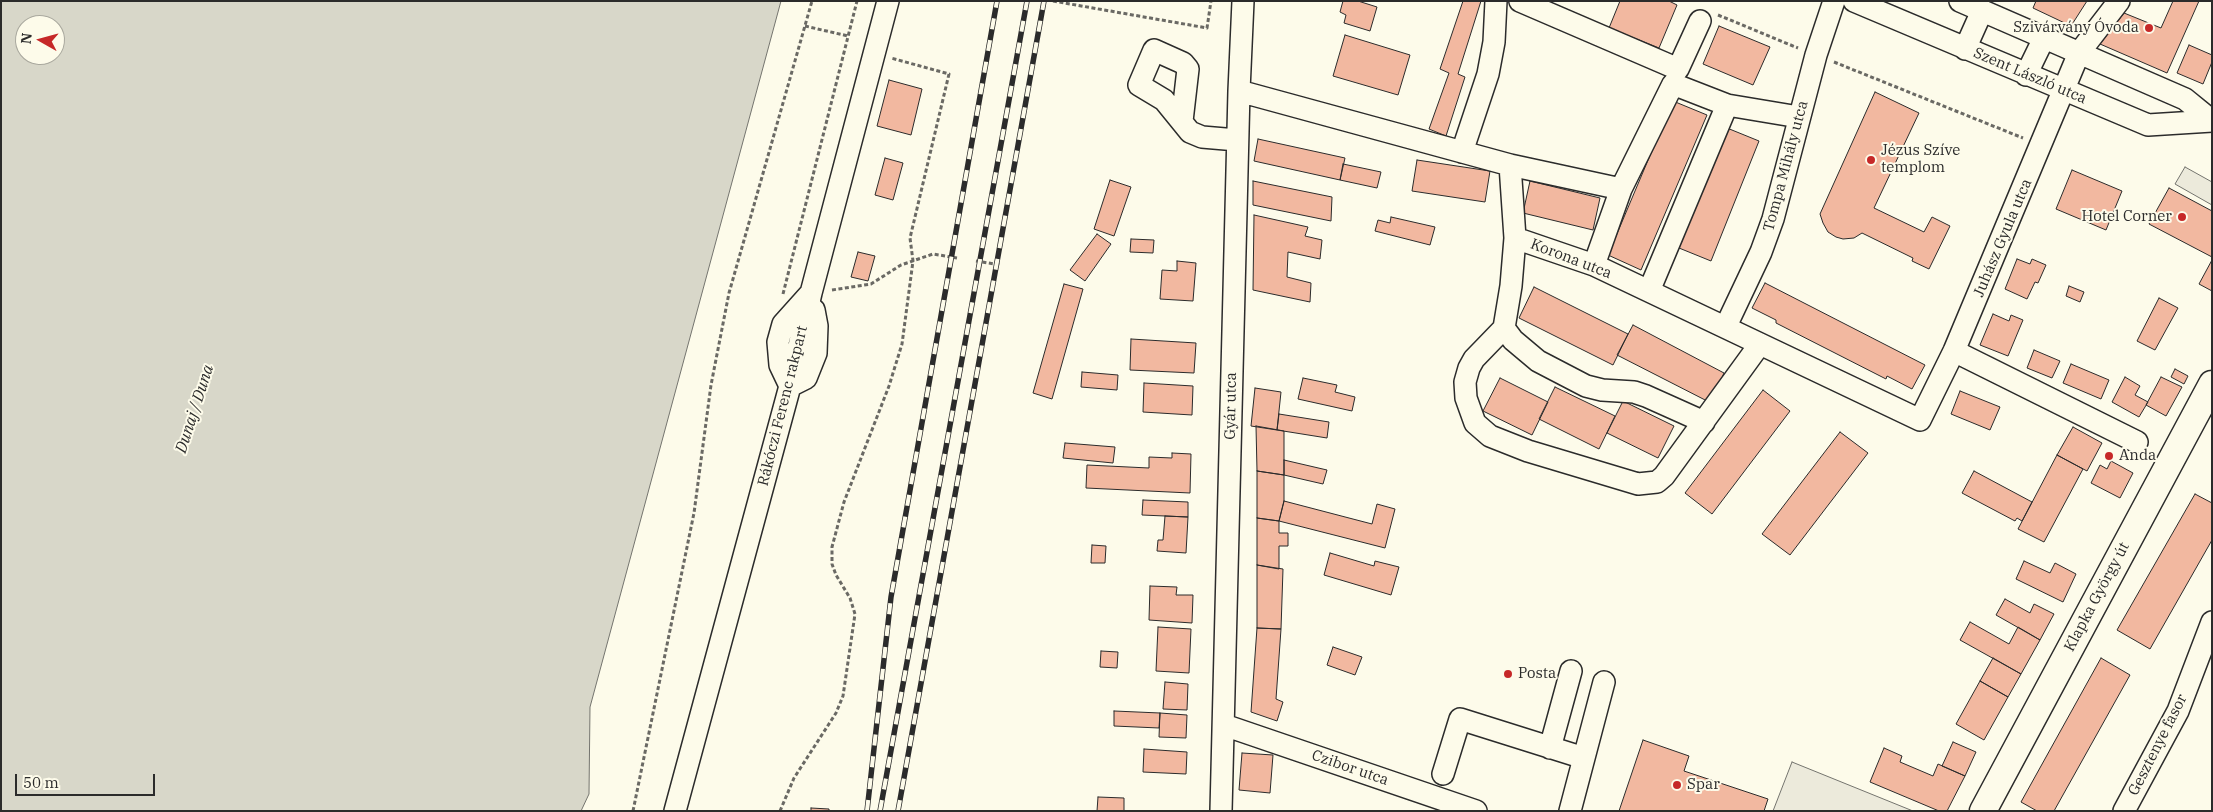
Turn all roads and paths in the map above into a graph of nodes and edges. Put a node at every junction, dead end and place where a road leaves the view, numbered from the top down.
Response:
1 (812, 1) edge
2 (857, 1) edge
3 (888, 1) edge
4 (1053, 1) edge
5 (1211, 1) edge
6 (1243, 1) edge
7 (1496, 1) edge
8 (1520, 1) edge
9 (1834, 1) edge
10 (1854, 1) edge
11 (1960, 1) edge
12 (2119, 1) edge
13 (1060, 2) edge
14 (1982, 11) junction
15 (1706, 17) joint
16 (805, 26) junction
17 (848, 36) junction
18 (2044, 38) junction
19 (1964, 49) junction
20 (874, 53) junction
21 (2079, 53) junction
22 (1816, 55) junction
23 (2026, 75) junction
24 (1675, 76) junction
25 (2064, 90) junction
26 (1239, 91) junction
27 (1727, 106) junction
28 (1799, 117) junction
29 (1182, 121) dead end
30 (1238, 140) junction
31 (2042, 146) junction
32 (1462, 152) junction
33 (1510, 165) junction
34 (1621, 188) junction
35 (1515, 238) junction
36 (957, 258) dead end
37 (912, 261) junction
38 (976, 261) dead end
39 (1001, 265) dead end
40 (1594, 265) junction
41 (1649, 291) junction
42 (811, 293) junction
43 (782, 296) dead end
44 (1726, 326) junction
45 (1504, 328) junction
46 (1760, 344) junction
47 (1954, 351) junction
48 (2212, 384) edge
49 (1920, 420) joint
50 (1704, 422) junction
51 (2137, 442) dead end
52 (2211, 627) edge
53 (1571, 671) dead end
54 (1604, 682) dead end
55 (1224, 725) junction
56 (1550, 748) junction
57 (1584, 758) junction
58 (1443, 774) dead end
59 (633, 811) edge
60 (676, 811) edge
61 (780, 811) edge
62 (1221, 811) edge
63 (1476, 811) edge
64 (1570, 811) edge
65 (1983, 811) edge
66 (2124, 811) edge

1 - 16 path
2 - 17 path
3 - 20 street, Rákóczi Ferenc rakpart
4 - 13 path
5 - 13 path
6 - 26 street, Gyár utca
7 - 32 street
8 - 24 street
9 - 22 street, Tompa Mihály utca
10 - 19 street, Szent László utca
11 - 14 street, Szent László utca
12 - 21 street, Juhász Gyula utca
14 - 18 street, Szent László utca
14 - 19 street
15 - 22 path
15 - 24 street
16 - 17 path
16 - 59 path
17 - 43 path
18 - 21 street, Szent László utca
18 - 23 street
19 - 23 street, Szent László utca
20 - 37 path
20 - 42 street, Rákóczi Ferenc rakpart
21 - 25 street, Juhász Gyula utca
21 - 25 street, Szent László utca
22 - 28 street, Tompa Mihály utca
22 - 31 path
23 - 25 street, Szent László utca
24 - 27 street
24 - 34 street
25 - 31 street, Juhász Gyula utca
26 - 30 street, Gyár utca
26 - 32 street
27 - 28 street
27 - 41 street
28 - 44 street, Tompa Mihály utca
29 - 30 street
30 - 55 street, Gyár utca
31 - 47 street, Juhász Gyula utca
32 - 33 street
33 - 34 street
33 - 35 street, Korona utca
34 - 40 street
35 - 40 street, Korona utca
35 - 45 street
36 - 37 path
37 - 42 path
37 - 61 path
38 - 39 path
40 - 41 street, Korona utca
41 - 44 street, Korona utca
42 - 60 street, Rákóczi Ferenc rakpart
44 - 46 street, Korona utca
45 - 50 street
45 - 50 street
46 - 49 street, Korona utca
46 - 50 street
47 - 49 street, Juhász Gyula utca
47 - 51 street
48 - 65 main road, Klapka György út
52 - 66 street, Gesztenye fasor
53 - 56 street
54 - 57 street
55 - 62 street, Gyár utca
55 - 63 street, Czibor utca
56 - 57 street
56 - 58 street
57 - 64 street

